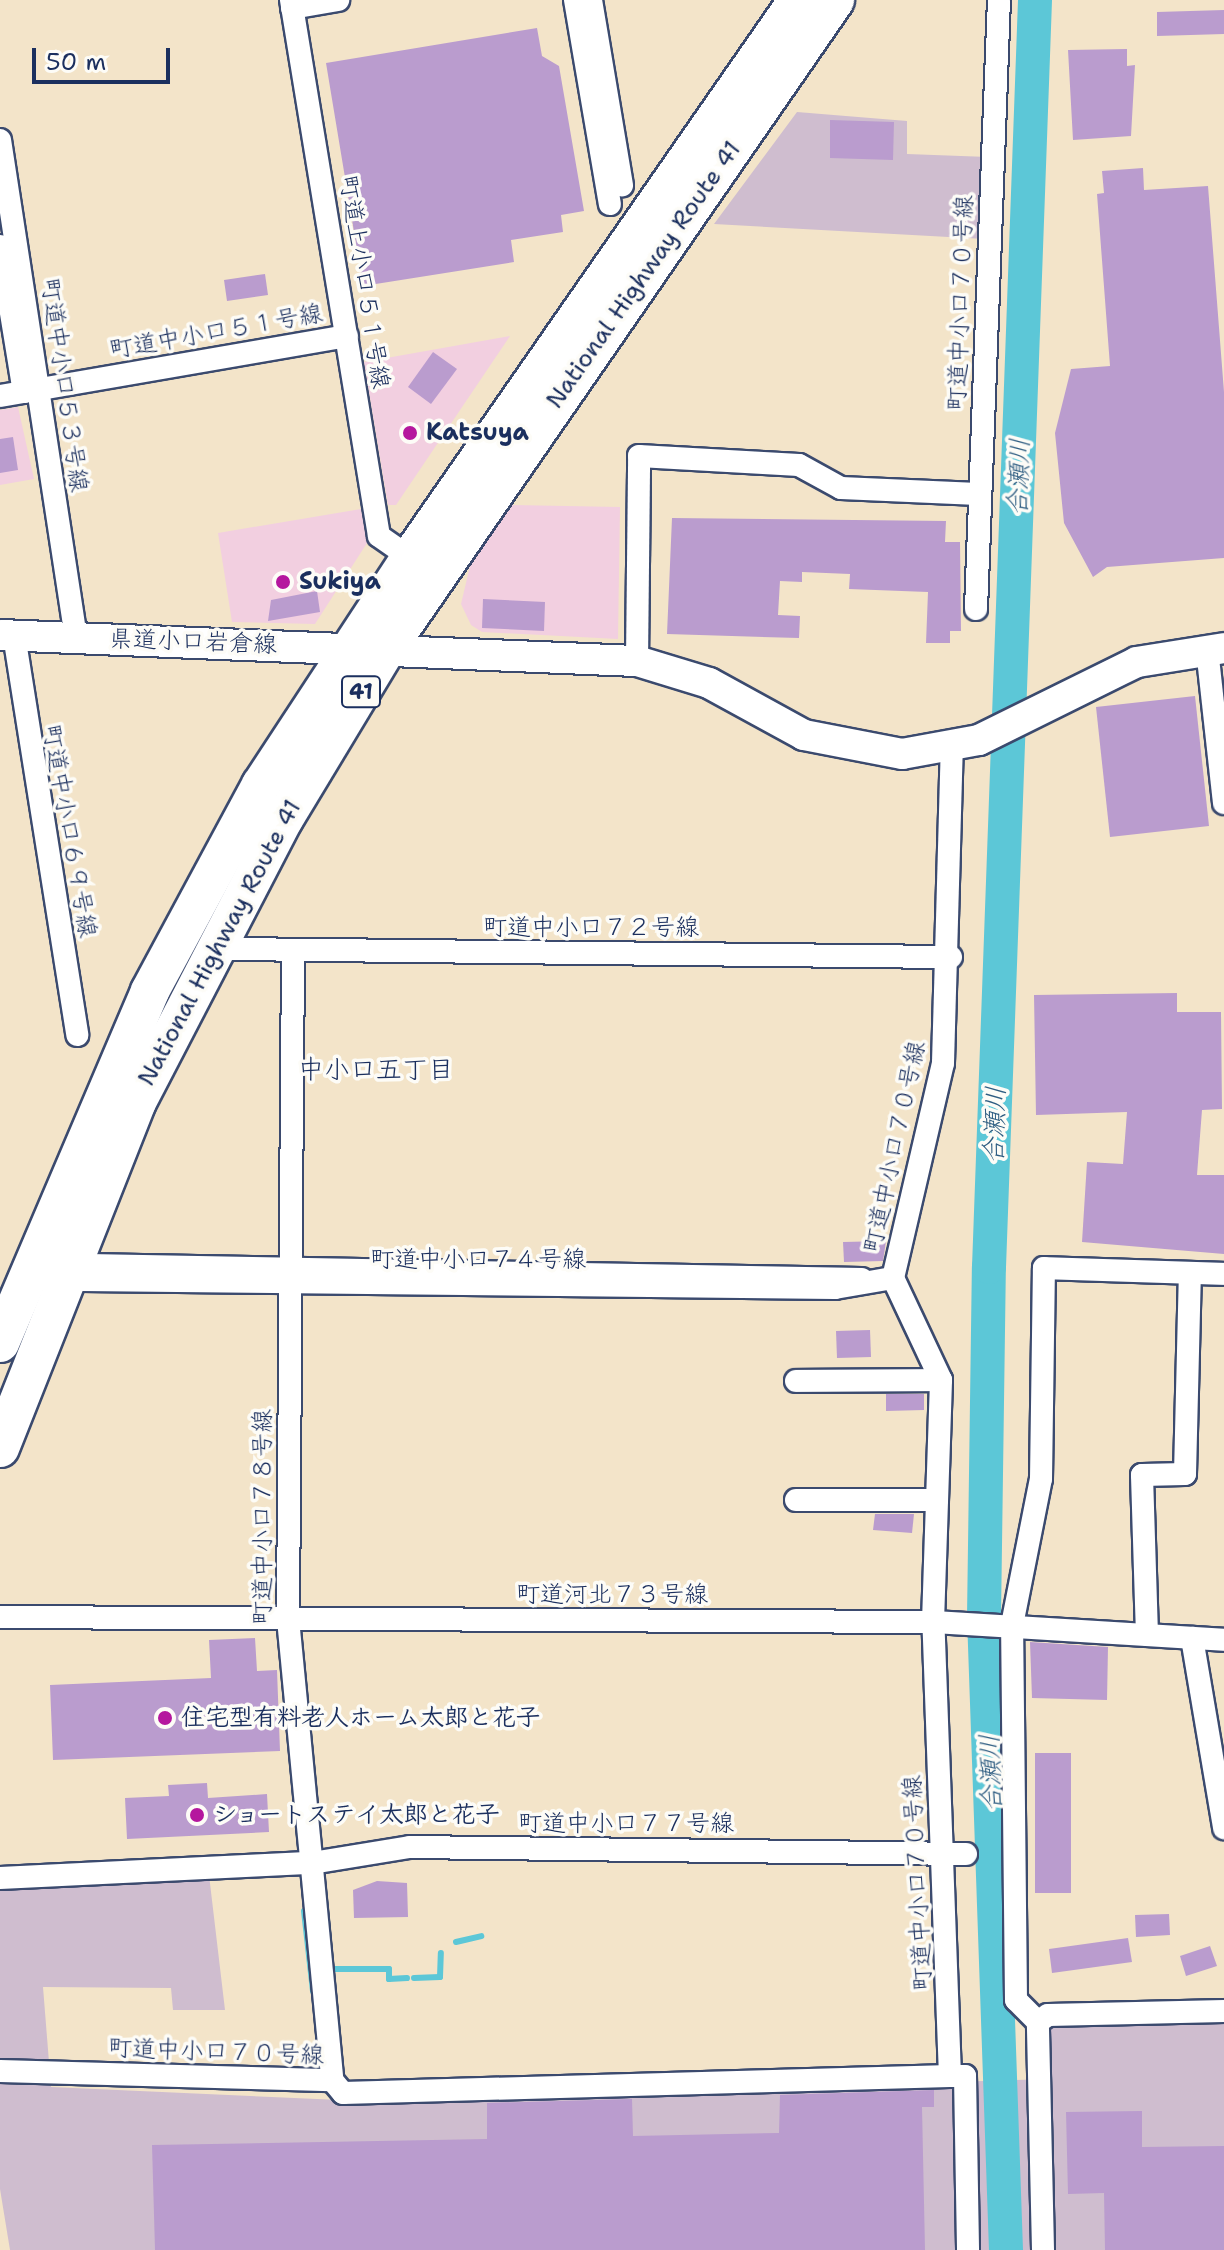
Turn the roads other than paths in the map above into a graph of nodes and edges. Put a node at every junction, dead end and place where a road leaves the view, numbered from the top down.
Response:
1 (338, 0) edge
2 (575, 0) edge
3 (591, 0) edge
4 (798, 0) edge
5 (835, 0) edge
6 (999, 0) edge
7 (292, 4) edge
8 (0, 140) edge
9 (622, 185) dead end
10 (610, 204) dead end
11 (0, 246) edge
12 (347, 336) junction
13 (30, 391) junction
14 (0, 396) edge
15 (978, 494) junction
16 (410, 558) junction
17 (976, 609) dead end
18 (7, 635) edge
19 (76, 638) junction
20 (1215, 648) edge
21 (368, 649) junction
22 (637, 661) junction
23 (965, 744) junction
24 (1224, 803) edge
25 (231, 949) dead end
26 (293, 951) junction
27 (951, 957) junction
28 (77, 1035) dead end
29 (85, 1273) dead end
30 (1190, 1273) junction
31 (1224, 1274) edge
32 (291, 1277) junction
33 (883, 1280) junction
34 (0, 1343) edge
35 (941, 1380) junction
36 (796, 1381) dead end
37 (0, 1448) edge
38 (796, 1500) dead end
39 (937, 1500) junction
40 (0, 1617) edge
41 (288, 1619) junction
42 (933, 1622) junction
43 (1008, 1625) junction
44 (1147, 1635) junction
45 (1192, 1638) junction
46 (1224, 1640) edge
47 (1224, 1828) edge
48 (966, 1854) dead end
49 (942, 1855) junction
50 (312, 1863) junction
51 (0, 1878) edge
52 (1224, 2011) edge
53 (1038, 2022) junction
54 (0, 2071) edge
55 (950, 2076) junction
56 (332, 2080) junction
57 (968, 2250) edge
58 (1043, 2250) edge

1 - 7 street
2 - 10 street
3 - 9 street
4 - 16 highway, National Highway Route 41 / 41
5 - 21 highway, National Highway Route 41 / 41
6 - 15 street, 町道中小口７０号線
7 - 12 street, 町道上小口５１号線
8 - 13 street, 町道中小口５３号線
11 - 13 street
12 - 13 street, 町道中小口５１号線
12 - 16 street, 町道上小口５１号線
13 - 14 street, 町道中小口５１号線
13 - 19 street, 町道中小口５３号線
15 - 17 street, 町道中小口７０号線
15 - 22 street
16 - 21 highway, National Highway Route 41 / 41
18 - 19 street, 県道小口岩倉線
18 - 28 street, 町道中小口６９号線
19 - 21 street, 県道小口岩倉線
20 - 23 street, 県道小口岩倉線
20 - 24 street
21 - 22 street, 県道小口岩倉線
21 - 34 highway, National Highway Route 41 / 41
21 - 37 highway, National Highway Route 41 / 41
22 - 23 street, 県道小口岩倉線
23 - 27 street, 町道中小口７０号線
25 - 26 street, 町道中小口７２号線
26 - 27 street, 町道中小口７２号線
26 - 32 street, 町道中小口７８号線
27 - 33 street, 町道中小口７０号線
29 - 32 street, 町道中小口７４号線
30 - 31 street
30 - 43 street
30 - 44 street
32 - 33 street, 町道中小口７４号線
32 - 41 street, 町道中小口７８号線
33 - 35 street, 町道中小口７０号線
35 - 36 street
35 - 39 street, 町道中小口７０号線
38 - 39 street
39 - 42 street, 町道中小口７０号線
40 - 41 street, 町道河北７３号線
41 - 42 street, 町道河北７３号線
41 - 50 street, 町道中小口７８号線
42 - 43 street, 町道河北７３号線
42 - 49 street, 町道中小口７０号線
43 - 44 street, 町道河北７３号線
43 - 53 street
44 - 45 street, 町道河北７３号線
45 - 46 street, 町道河北７３号線
45 - 47 street
48 - 49 street, 町道中小口７７号線
49 - 50 street, 町道中小口７７号線
49 - 55 street, 町道中小口７０号線
50 - 51 street, 町道中小口７７号線
50 - 56 street, 町道中小口７８号線
52 - 53 street
53 - 58 street
54 - 56 street, 町道中小口７０号線
55 - 56 street, 町道中小口７０号線
55 - 57 street

